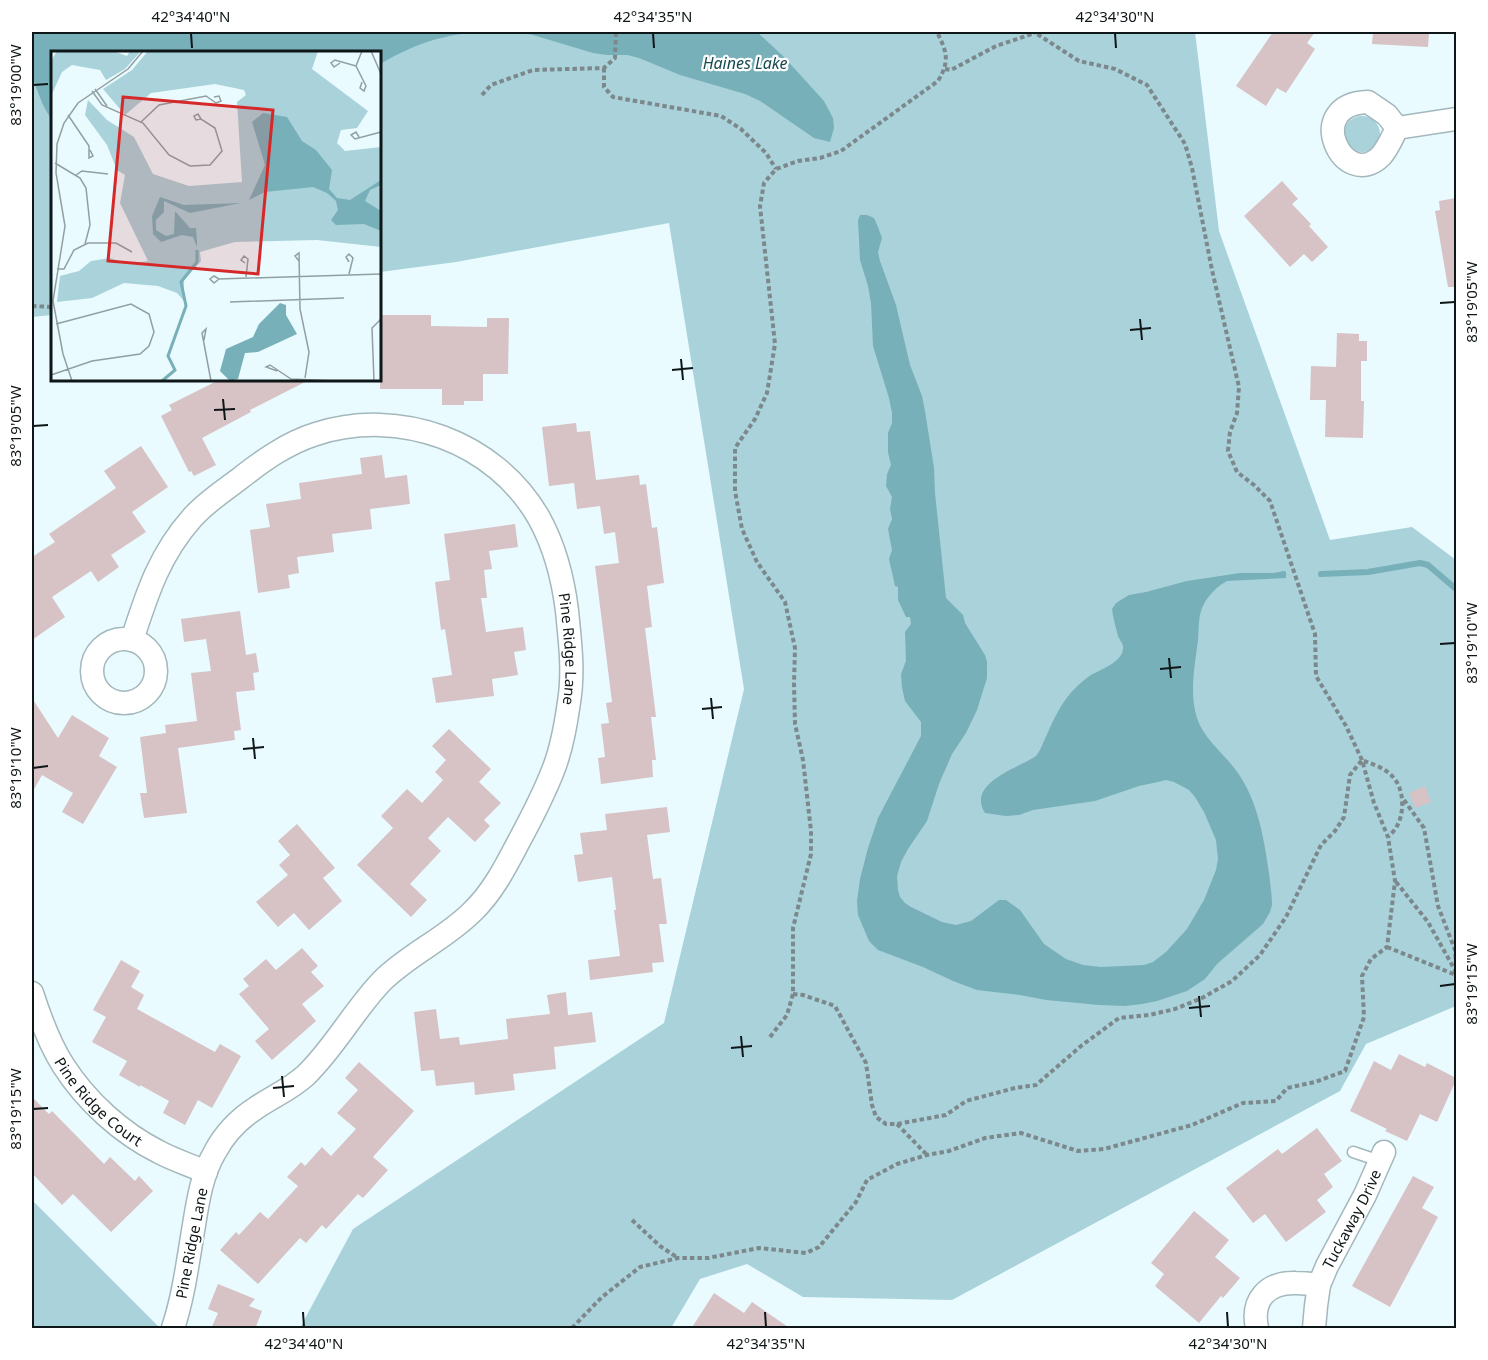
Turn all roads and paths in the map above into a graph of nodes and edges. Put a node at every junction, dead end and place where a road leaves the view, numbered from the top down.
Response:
1 (616, 32) edge
2 (937, 32) edge
3 (1034, 32) edge
4 (604, 68) junction
5 (945, 69) junction
6 (482, 95) dead end
7 (1456, 119) edge
8 (1397, 128) dead end
9 (776, 169) junction
10 (32, 306) edge
11 (51, 307) edge
12 (132, 640) dead end
13 (1362, 759) junction
14 (1403, 799) junction
15 (1388, 837) junction
16 (1395, 881) junction
17 (1388, 946) junction
18 (1456, 962) edge
19 (1456, 973) edge
20 (32, 993) edge
21 (794, 994) junction
22 (770, 1037) dead end
23 (897, 1124) junction
24 (1353, 1152) dead end
25 (927, 1155) junction
26 (1382, 1157) joint
27 (206, 1172) junction
28 (632, 1220) dead end
29 (678, 1258) junction
30 (1319, 1285) junction
31 (173, 1329) edge
32 (572, 1329) edge
33 (1257, 1329) edge
34 (1314, 1329) edge

1 - 4 path
2 - 5 path
3 - 5 path
3 - 13 path
4 - 6 path
4 - 9 path
5 - 9 path
7 - 8 street
9 - 21 path
10 - 11 path
12 - 27 street, Pine Ridge Lane
13 - 14 path
13 - 15 path
13 - 23 path
14 - 15 path
14 - 18 path
15 - 16 path
16 - 17 path
16 - 19 path
17 - 19 path
17 - 25 path
20 - 27 street, Pine Ridge Court
21 - 22 path
21 - 23 path
23 - 25 path
24 - 26 lane
25 - 29 path
26 - 30 street, Tuckaway Drive
27 - 31 street, Pine Ridge Lane
28 - 29 path
29 - 32 path
30 - 33 street, Tuckaway Drive
30 - 34 street, Tuckaway Drive

